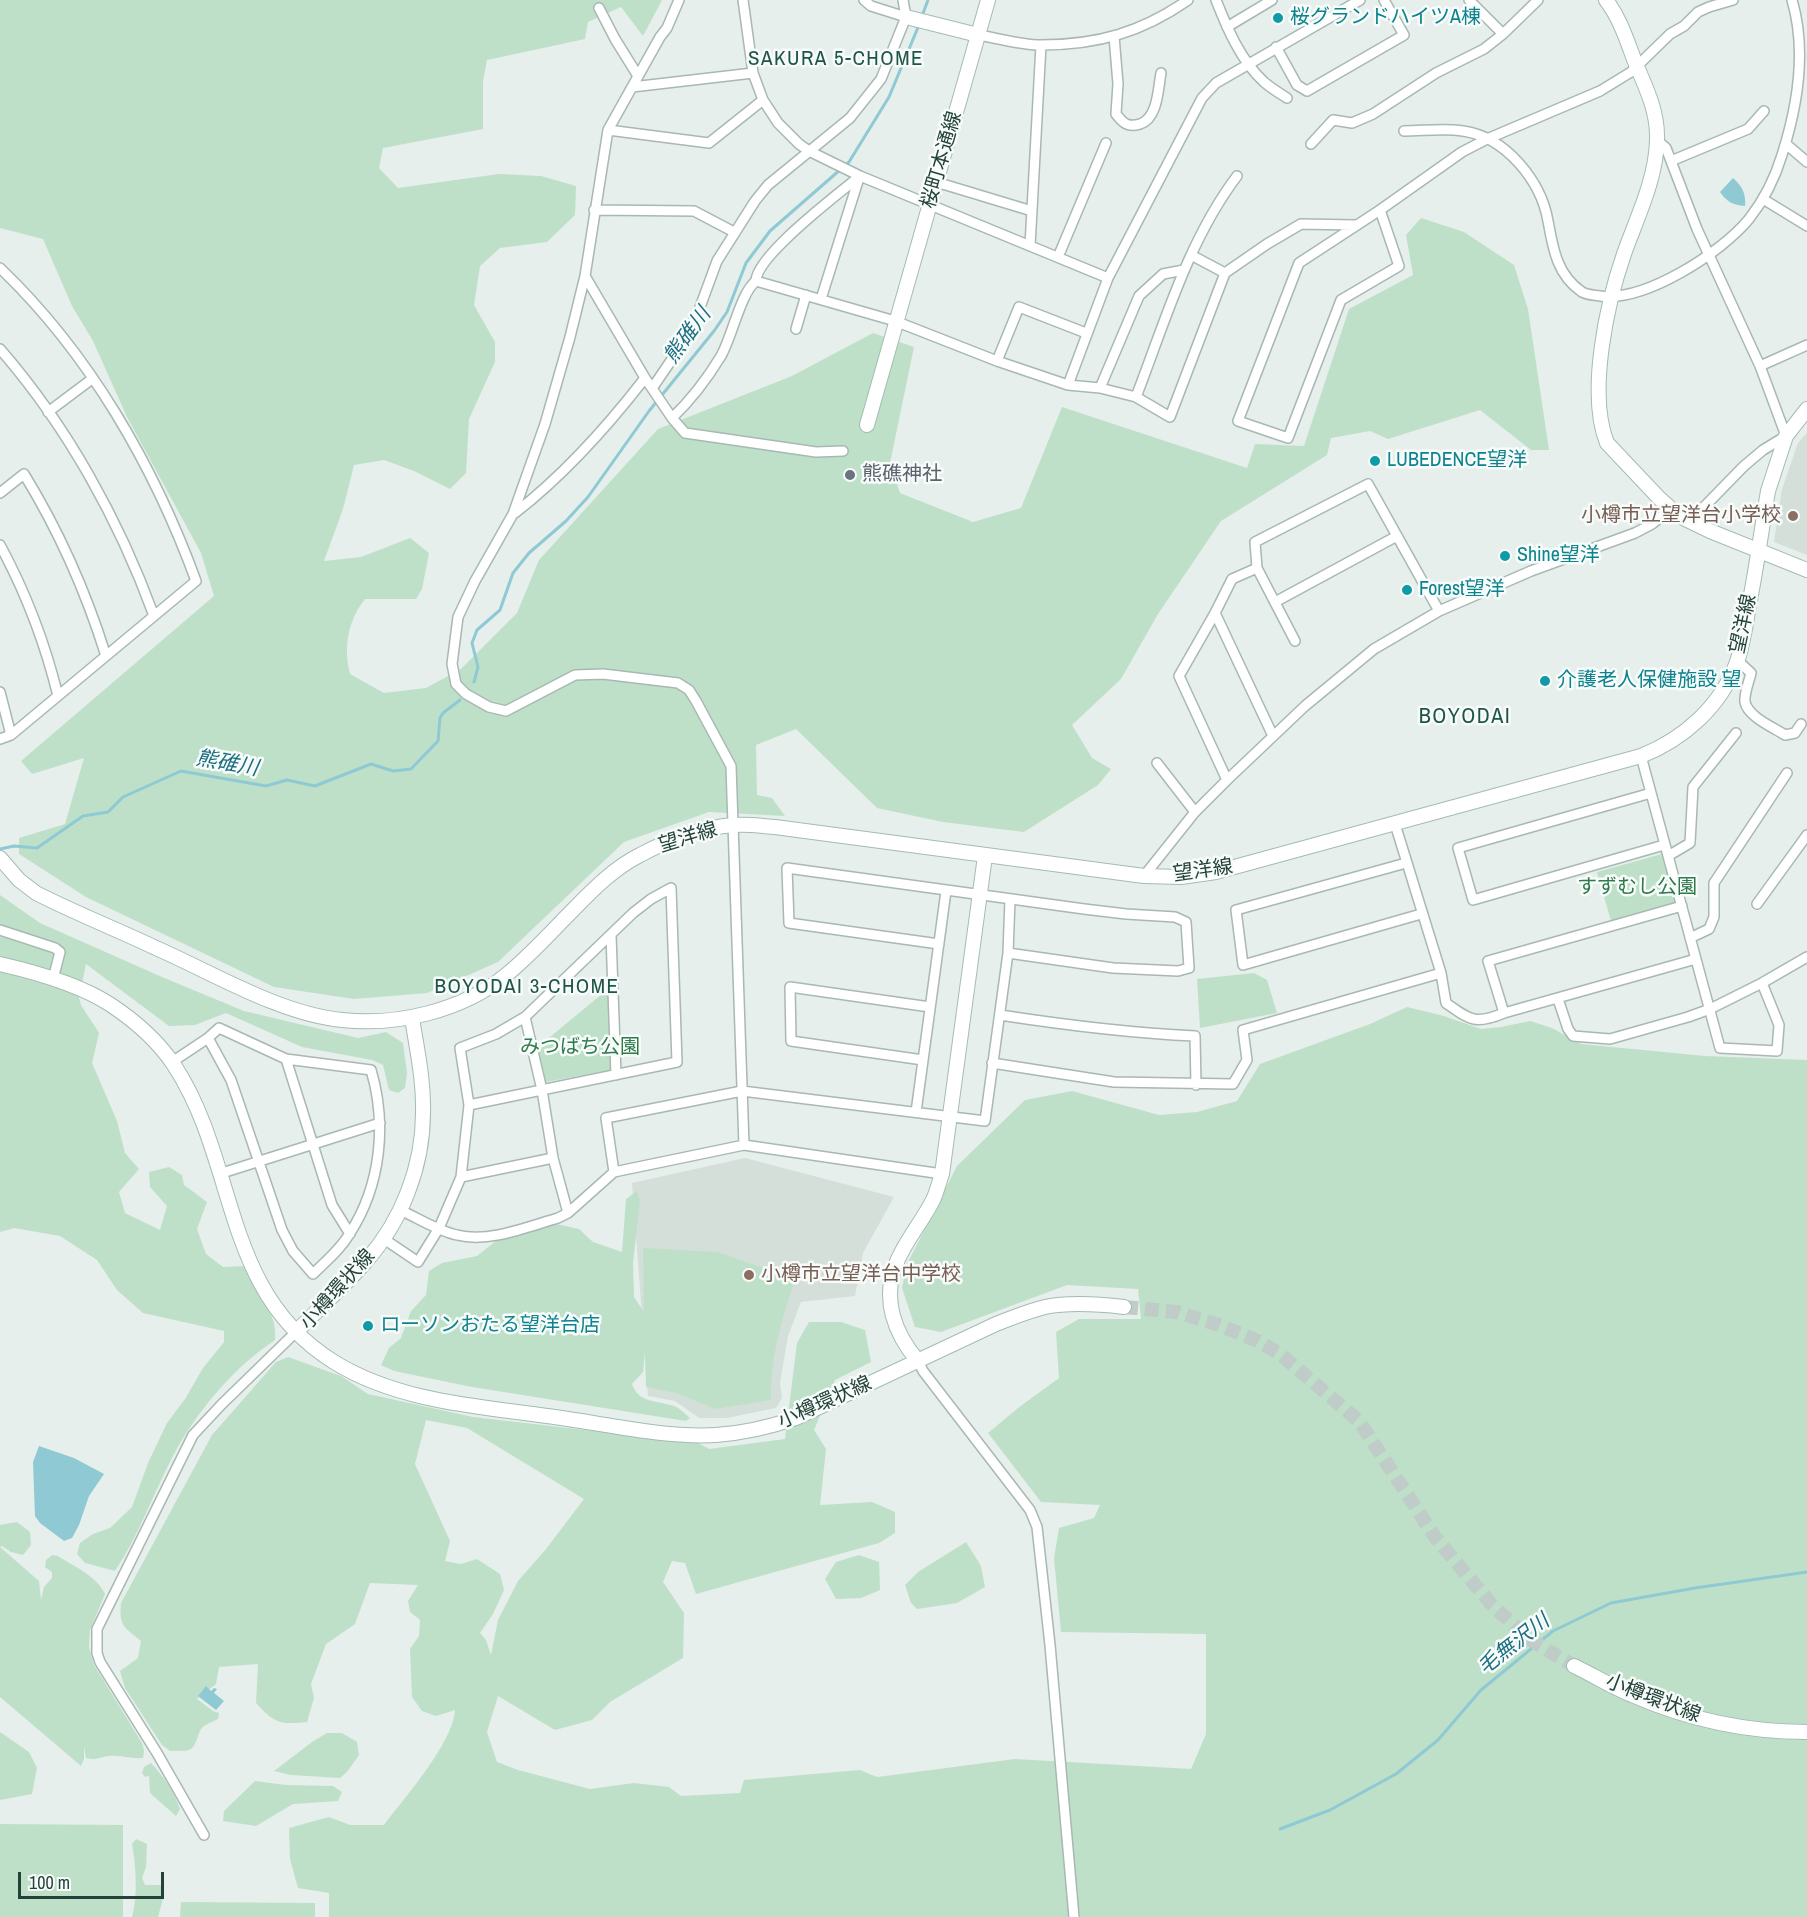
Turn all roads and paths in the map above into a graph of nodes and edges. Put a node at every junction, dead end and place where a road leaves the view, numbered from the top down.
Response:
1 (679, 0) edge
2 (743, 0) edge
3 (864, 0) edge
4 (903, 0) edge
5 (988, 0) edge
6 (1188, 0) edge
7 (1216, 0) edge
8 (1272, 0) edge
9 (1360, 0) edge
10 (1384, 0) edge
11 (1469, 0) edge
12 (1538, 0) edge
13 (1606, 0) edge
14 (1733, 0) edge
15 (1792, 0) edge
16 (599, 8) dead end
17 (916, 20) junction
18 (1227, 27) junction
19 (1503, 34) junction
20 (978, 35) junction
21 (1114, 36) junction
22 (1041, 45) junction
23 (1276, 47) junction
24 (1249, 64) junction
25 (1637, 66) junction
26 (1161, 72) dead end
27 (753, 73) junction
28 (638, 76) junction
29 (632, 87) junction
30 (1803, 87) edge
31 (1287, 98) dead end
32 (763, 100) junction
33 (1764, 111) dead end
34 (608, 130) junction
35 (1404, 131) dead end
36 (1487, 139) junction
37 (1657, 140) junction
38 (1106, 143) dead end
39 (1311, 144) dead end
40 (1785, 144) junction
41 (809, 151) junction
42 (1671, 161) junction
43 (1807, 162) edge
44 (860, 176) junction
45 (1237, 176) dead end
46 (936, 182) junction
47 (1764, 199) junction
48 (929, 205) junction
49 (594, 210) junction
50 (1380, 210) junction
51 (1032, 211) junction
52 (1355, 225) junction
53 (1807, 226) edge
54 (735, 232) junction
55 (1030, 246) junction
56 (1710, 254) junction
57 (1191, 255) junction
58 (1058, 257) junction
59 (0, 268) edge
60 (1184, 270) junction
61 (1225, 273) junction
62 (585, 276) junction
63 (1108, 278) junction
64 (756, 281) junction
65 (807, 295) junction
66 (1611, 297) junction
67 (821, 299) junction
68 (895, 321) junction
69 (796, 329) dead end
70 (1086, 333) junction
71 (1807, 345) edge
72 (0, 349) edge
73 (997, 361) junction
74 (1760, 366) junction
75 (645, 378) junction
76 (92, 379) junction
77 (1068, 385) junction
78 (1100, 388) junction
79 (655, 390) junction
80 (1136, 397) junction
81 (1807, 409) edge
82 (48, 412) junction
83 (672, 418) junction
84 (867, 425) dead end
85 (1786, 436) junction
86 (843, 451) dead end
87 (0, 493) edge
88 (1675, 512) junction
89 (513, 514) junction
90 (1397, 536) junction
91 (0, 545) edge
92 (1759, 550) junction
93 (1257, 568) junction
94 (1807, 570) edge
95 (1275, 602) junction
96 (1439, 611) junction
97 (1215, 612) junction
98 (154, 616) junction
99 (1295, 640) dead end
100 (106, 656) junction
101 (1737, 660) junction
102 (0, 692) edge
103 (58, 696) junction
104 (1801, 724) dead end
105 (1736, 733) dead end
106 (11, 735) junction
107 (1273, 735) junction
108 (0, 739) edge
109 (1641, 756) junction
110 (1157, 763) dead end
111 (1787, 772) dead end
112 (1227, 780) junction
113 (1651, 793) junction
114 (1195, 812) junction
115 (1395, 824) junction
116 (734, 825) junction
117 (1807, 835) edge
118 (1665, 845) junction
119 (985, 856) junction
120 (1668, 856) junction
121 (0, 858) edge
122 (1406, 863) junction
123 (1144, 876) junction
124 (946, 891) junction
125 (979, 895) junction
126 (1010, 899) junction
127 (1757, 904) dead end
128 (1682, 906) junction
129 (1421, 914) junction
130 (0, 930) edge
131 (611, 935) junction
132 (1690, 938) junction
133 (939, 944) junction
134 (1008, 953) junction
135 (1807, 957) edge
136 (1696, 959) junction
137 (0, 964) edge
138 (1441, 974) junction
139 (53, 979) junction
140 (1762, 983) junction
141 (1558, 999) junction
142 (930, 1007) junction
143 (1710, 1009) junction
144 (1504, 1013) junction
145 (1000, 1015) junction
146 (525, 1017) junction
147 (412, 1018) junction
148 (208, 1038) junction
149 (286, 1059) junction
150 (923, 1060) junction
151 (172, 1062) junction
152 (992, 1064) junction
153 (616, 1075) junction
154 (1196, 1084) junction
155 (542, 1090) junction
156 (742, 1091) junction
157 (470, 1104) junction
158 (916, 1112) junction
159 (949, 1118) junction
160 (380, 1123) junction
161 (313, 1145) junction
162 (744, 1145) junction
163 (553, 1158) junction
164 (259, 1160) junction
165 (614, 1172) junction
166 (219, 1174) junction
167 (942, 1174) junction
168 (461, 1177) junction
169 (400, 1210) junction
170 (568, 1213) junction
171 (439, 1228) junction
172 (350, 1234) junction
173 (384, 1239) junction
174 (1124, 1307) tunnel mouth
175 (297, 1331) junction
176 (918, 1361) junction
177 (1574, 1666) tunnel mouth
178 (1807, 1732) edge
179 (204, 1835) dead end
180 (1074, 1917) edge

1 - 28 street
2 - 27 street
3 - 17 street
4 - 17 street
5 - 20 street, 桜町本通線
6 - 21 street
7 - 18 street
8 - 18 street
9 - 23 street
10 - 23 street
11 - 19 street
12 - 19 street
13 - 25 street
14 - 25 street
15 - 30 street
16 - 28 street
17 - 20 street
17 - 41 street
18 - 24 street
19 - 39 street
20 - 22 street
20 - 46 street, 桜町本通線
21 - 22 street
21 - 26 street
22 - 51 street
23 - 24 street
24 - 31 street
24 - 63 street
25 - 36 street
25 - 37 street
27 - 29 street
27 - 32 street
28 - 29 street
29 - 34 street
30 - 40 street
32 - 34 street
32 - 41 street
33 - 42 street
34 - 49 street
35 - 36 street
36 - 50 street
36 - 66 street
37 - 42 street
37 - 66 street
38 - 58 street
40 - 43 street
40 - 47 street
41 - 44 street
41 - 54 street
42 - 56 street
44 - 48 street
44 - 64 street
44 - 67 street
45 - 57 street
46 - 48 street, 桜町本通線
46 - 51 street
47 - 53 street
47 - 56 street
48 - 55 street
48 - 68 street, 桜町本通線
49 - 54 street
49 - 62 street
50 - 52 street
50 - 52 street
51 - 55 street
52 - 61 street
54 - 79 street
55 - 58 street
56 - 66 street
56 - 74 street
57 - 60 street
57 - 61 street
58 - 63 street
59 - 76 street
60 - 78 street
60 - 80 street
61 - 80 street
62 - 75 street
62 - 89 street
63 - 70 street
64 - 65 street
64 - 83 street
65 - 67 street
65 - 69 street
66 - 88 street
67 - 68 street
68 - 73 street
68 - 84 street, 桜町本通線
70 - 73 street
70 - 77 street
71 - 74 street
72 - 82 street
73 - 77 street
74 - 85 street
75 - 79 street
75 - 89 street
76 - 82 street
76 - 98 street
77 - 78 street
78 - 80 street
79 - 83 street
81 - 85 street, 望洋線
82 - 98 street
83 - 86 street
85 - 88 street
85 - 92 street, 望洋線
87 - 100 street
88 - 92 street
88 - 96 street
89 - 116 street
90 - 93 street
90 - 95 street
90 - 96 street
91 - 103 street
92 - 94 street
92 - 101 street, 望洋線
93 - 95 street
93 - 97 street
95 - 99 street
96 - 107 street
97 - 107 street
97 - 112 street
98 - 100 street
100 - 103 street
101 - 104 street
101 - 109 street, 望洋線
102 - 106 street
103 - 106 street
105 - 120 street
106 - 108 street
107 - 112 street
109 - 113 street
109 - 115 street, 望洋線
110 - 114 street
111 - 132 street
112 - 114 street
113 - 118 street
113 - 118 street
114 - 123 street
115 - 122 street
115 - 123 street, 望洋線
116 - 119 street, 望洋線
116 - 147 street, 望洋線
116 - 156 street
117 - 127 street
118 - 120 street
119 - 123 street, 望洋線
119 - 125 street
120 - 128 street
121 - 147 street
122 - 129 street
122 - 129 street
124 - 125 street
124 - 133 street
124 - 133 street
125 - 126 street
125 - 159 street
126 - 134 street
126 - 134 street
128 - 132 street
128 - 144 street
129 - 138 street
130 - 139 street
131 - 146 street
131 - 153 street
131 - 153 street
132 - 136 street
133 - 142 street
134 - 145 street
135 - 140 street
136 - 141 street
136 - 143 street
137 - 139 street
138 - 144 street
138 - 154 street
139 - 151 street
140 - 143 street
140 - 143 street
141 - 143 street
141 - 144 street
142 - 150 street
142 - 150 street
145 - 152 street
145 - 154 street
146 - 155 street
146 - 157 street
147 - 169 street, 小樽環状線
148 - 149 street
148 - 151 street
148 - 164 street
149 - 160 street
149 - 161 street
150 - 158 street
151 - 166 street
152 - 154 street
152 - 159 street
153 - 155 street
155 - 157 street
155 - 163 street
156 - 158 street
156 - 162 street
156 - 165 street
157 - 168 street
158 - 159 street
159 - 167 street
160 - 161 street
160 - 172 street
161 - 164 street
161 - 172 street
162 - 165 street
162 - 167 street
163 - 168 street
163 - 170 street
164 - 166 street
164 - 172 street
165 - 170 street
166 - 175 street
167 - 176 street
168 - 171 street
169 - 171 street
169 - 173 street, 小樽環状線
170 - 171 street
171 - 173 street
173 - 175 street, 小樽環状線
174 - 176 street, 小樽環状線
175 - 176 street, 小樽環状線
175 - 179 street
176 - 180 street
177 - 178 street, 小樽環状線

